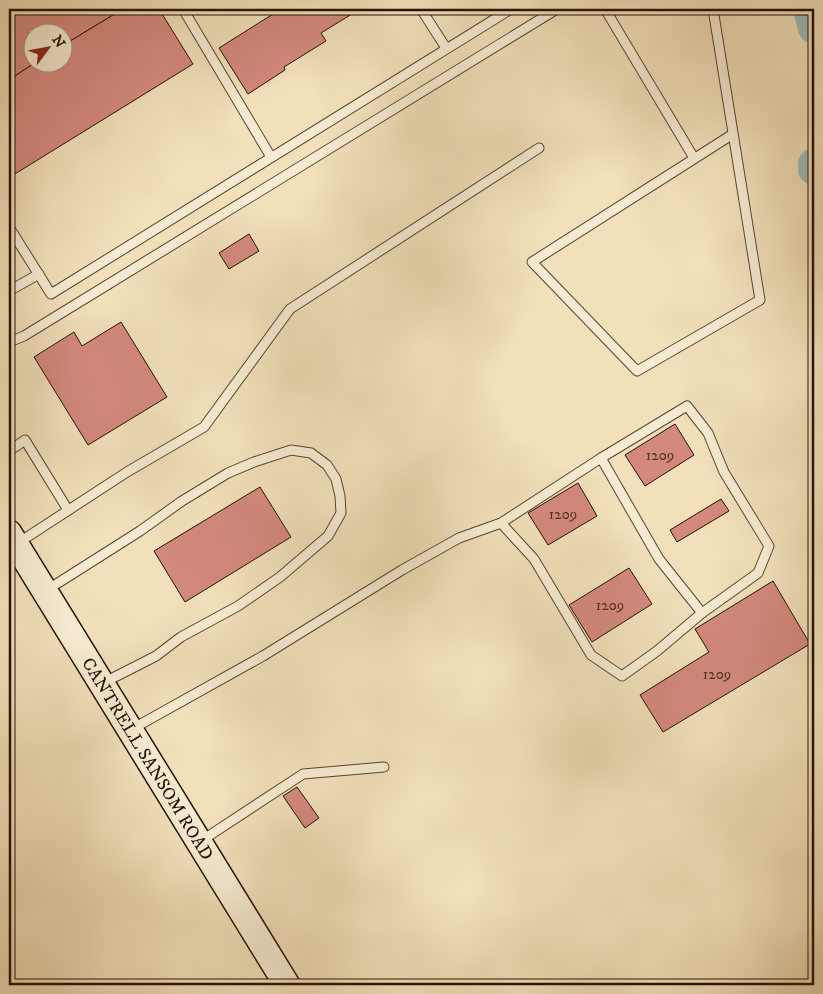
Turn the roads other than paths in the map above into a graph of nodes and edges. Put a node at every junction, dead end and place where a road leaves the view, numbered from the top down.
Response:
1 (183, 9) edge
2 (421, 9) edge
3 (511, 9) edge
4 (557, 9) edge
5 (605, 9) edge
6 (713, 9) edge
7 (446, 48) junction
8 (733, 134) junction
9 (539, 148) dead end
10 (272, 158) junction
11 (694, 158) junction
12 (9, 228) edge
13 (39, 274) junction
14 (9, 291) edge
15 (9, 342) edge
16 (9, 451) edge
17 (601, 458) junction
18 (68, 510) junction
19 (501, 523) junction
20 (12, 539) edge
21 (44, 591) junction
22 (702, 613) junction
23 (100, 684) junction
24 (129, 730) junction
25 (384, 767) dead end
26 (199, 843) junction
27 (287, 985) edge

1 - 10 lane
2 - 7 lane
3 - 7 lane
4 - 15 lane
5 - 11 lane
6 - 8 lane
7 - 10 lane
8 - 11 lane
8 - 11 lane
9 - 18 lane
10 - 13 lane
12 - 13 lane
13 - 14 lane
16 - 18 lane
17 - 19 lane
17 - 22 lane
17 - 22 lane
18 - 20 lane
19 - 22 lane
19 - 24 lane
20 - 21 main road, CANTRELL SANSOM ROAD
21 - 23 main road, CANTRELL SANSOM ROAD
21 - 23 lane
23 - 24 main road, CANTRELL SANSOM ROAD
24 - 26 main road, CANTRELL SANSOM ROAD
25 - 26 lane
26 - 27 main road, CANTRELL SANSOM ROAD

